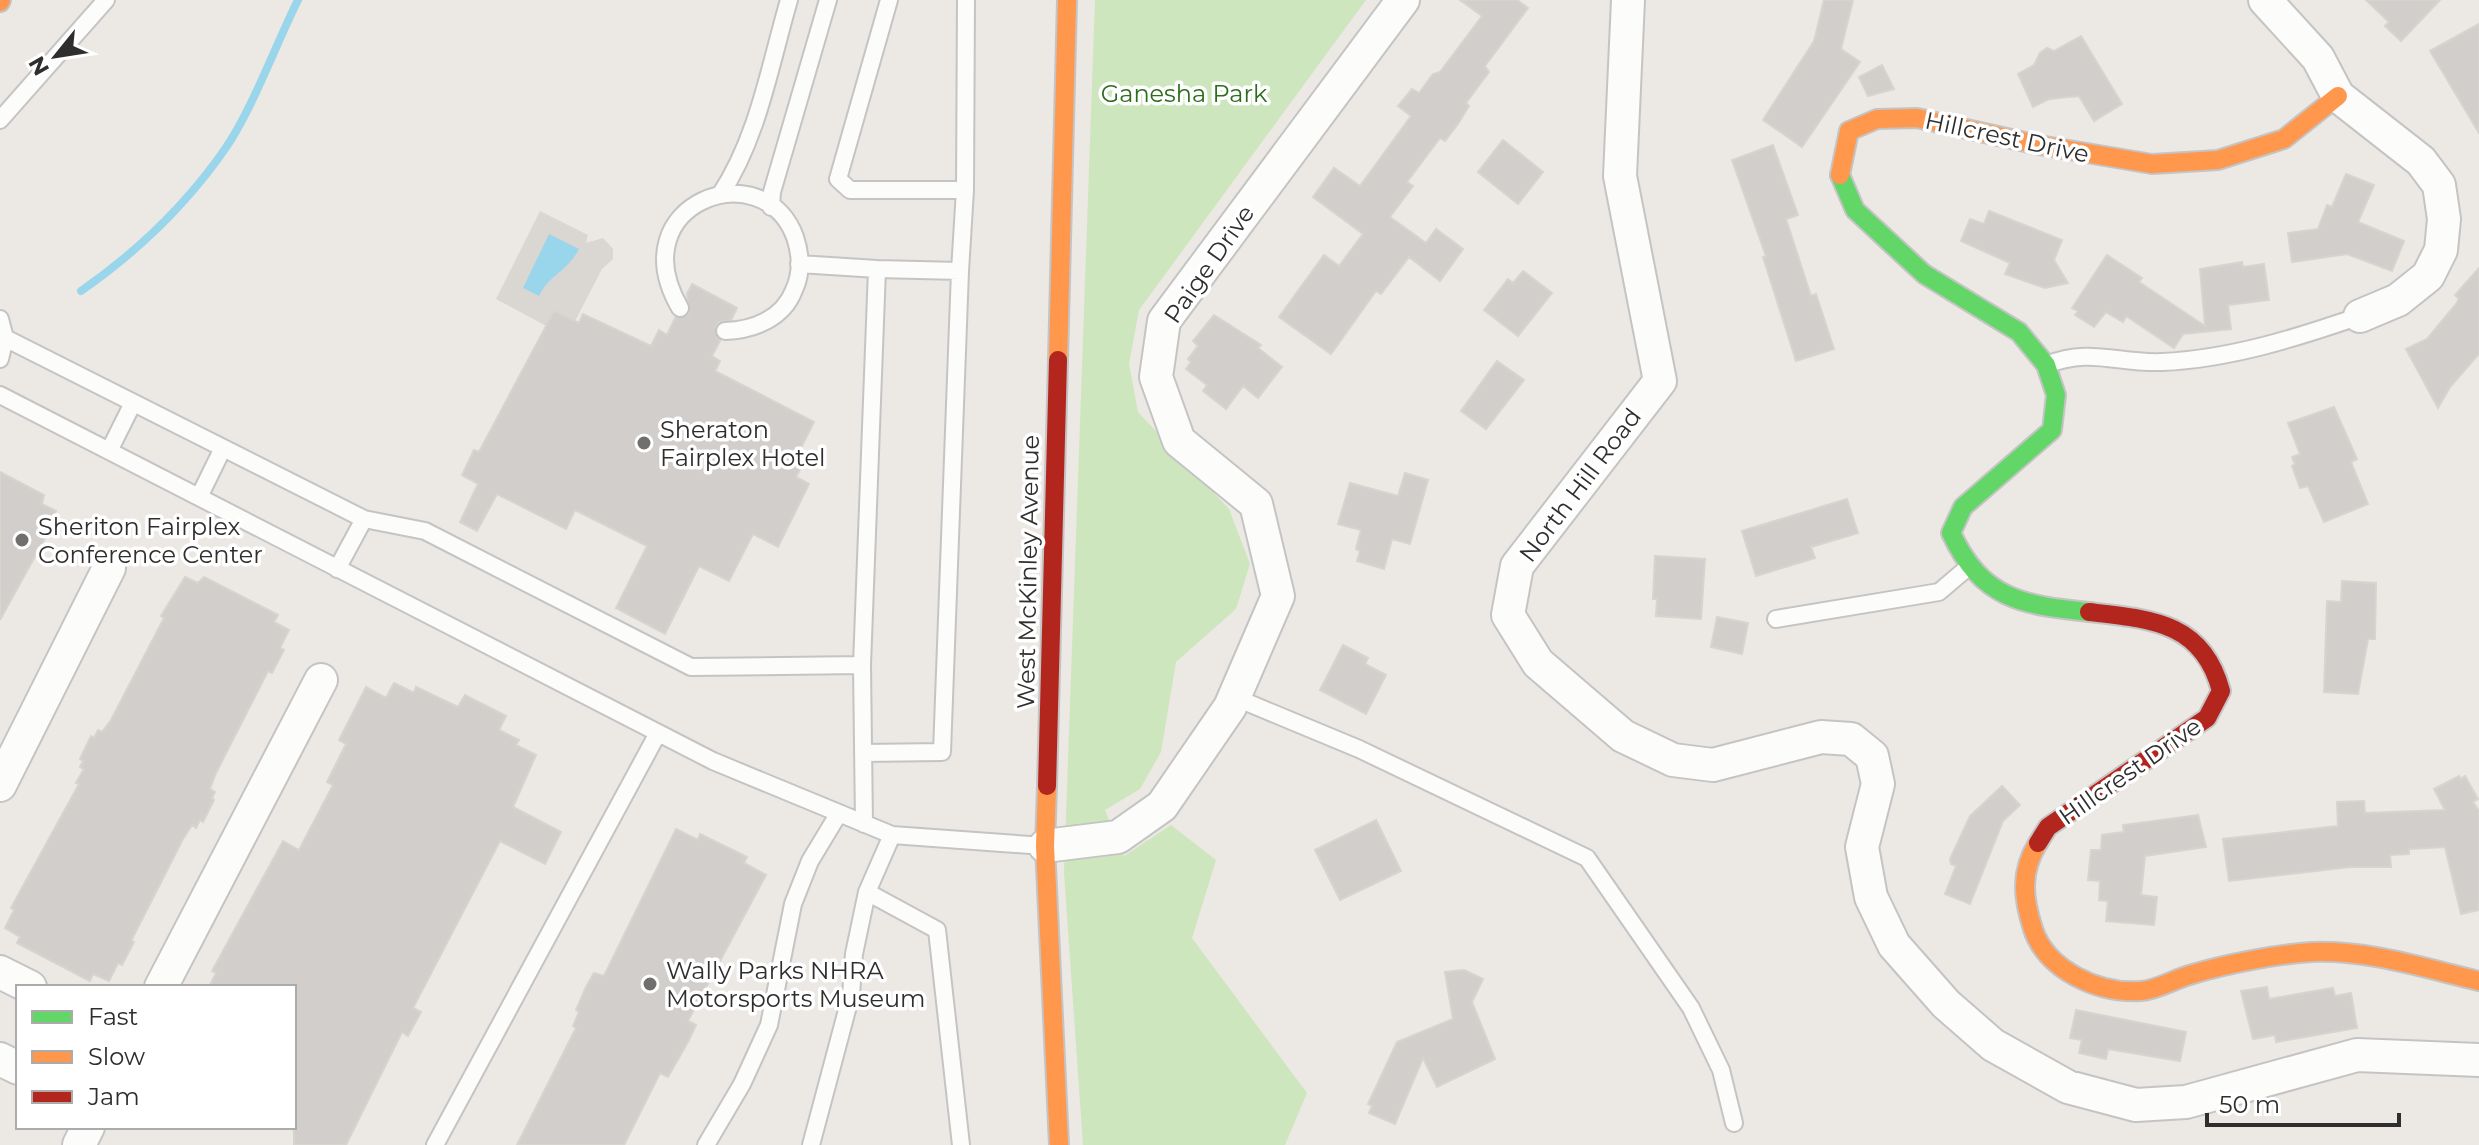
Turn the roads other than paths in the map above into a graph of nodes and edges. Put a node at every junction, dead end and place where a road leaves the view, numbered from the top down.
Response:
1 (106, 0) edge
2 (789, 0) edge
3 (828, 0) edge
4 (889, 0) edge
5 (1067, 0) edge
6 (1403, 0) edge
7 (1628, 0) edge
8 (2265, 0) edge
9 (964, 1) edge
10 (2338, 96) junction
11 (0, 120) edge
12 (965, 190) junction
13 (720, 195) junction
14 (771, 207) junction
15 (799, 264) junction
16 (877, 269) junction
17 (960, 271) junction
18 (680, 308) dead end
19 (2360, 316) joint
20 (0, 319) edge
21 (725, 331) dead end
22 (5, 338) junction
23 (0, 359) edge
24 (2046, 365) junction
25 (0, 395) edge
26 (133, 403) junction
27 (223, 448) junction
28 (109, 451) junction
29 (199, 497) junction
30 (364, 519) junction
31 (109, 568) dead end
32 (1968, 568) junction
33 (337, 569) junction
34 (1776, 619) dead end
35 (862, 665) junction
36 (321, 680) dead end
37 (1234, 697) junction
38 (658, 733) junction
39 (863, 753) junction
40 (0, 785) edge
41 (839, 813) junction
42 (864, 824) junction
43 (892, 835) junction
44 (1045, 846) junction
45 (867, 892) junction
46 (0, 972) edge
47 (2479, 981) edge
48 (26, 985) edge
49 (162, 985) edge
50 (2479, 1060) edge
51 (1734, 1123) dead end
52 (435, 1145) edge
53 (706, 1145) edge
54 (811, 1145) edge
55 (961, 1145) edge
56 (1059, 1145) edge

1 - 11 lane
2 - 13 lane
3 - 14 lane
4 - 12 lane
5 - 44 street, West McKinley Avenue
6 - 37 street, Paige Drive
7 - 50 street, North Hill Road
8 - 10 street
9 - 12 lane
10 - 19 street
10 - 24 street, Hillcrest Drive
12 - 17 lane
13 - 14 lane
13 - 18 lane
14 - 15 lane
15 - 16 lane
15 - 21 lane
16 - 17 lane
16 - 35 lane
17 - 39 lane
19 - 24 lane
20 - 22 lane
22 - 23 lane
22 - 26 lane
24 - 32 street, Hillcrest Drive
25 - 28 lane
26 - 27 lane
26 - 28 lane
27 - 29 lane
27 - 30 lane
28 - 29 lane
29 - 33 lane
30 - 33 lane
30 - 35 lane
31 - 40 street
32 - 34 lane
32 - 47 street, Hillcrest Drive
33 - 38 lane
35 - 39 lane
36 - 49 street
37 - 44 street, Paige Drive
37 - 51 lane
38 - 41 lane
38 - 52 lane
39 - 42 lane
41 - 42 lane
41 - 53 lane
42 - 43 lane
43 - 44 lane
43 - 45 lane
44 - 56 street, West McKinley Avenue
45 - 54 lane
45 - 55 lane
46 - 48 street

